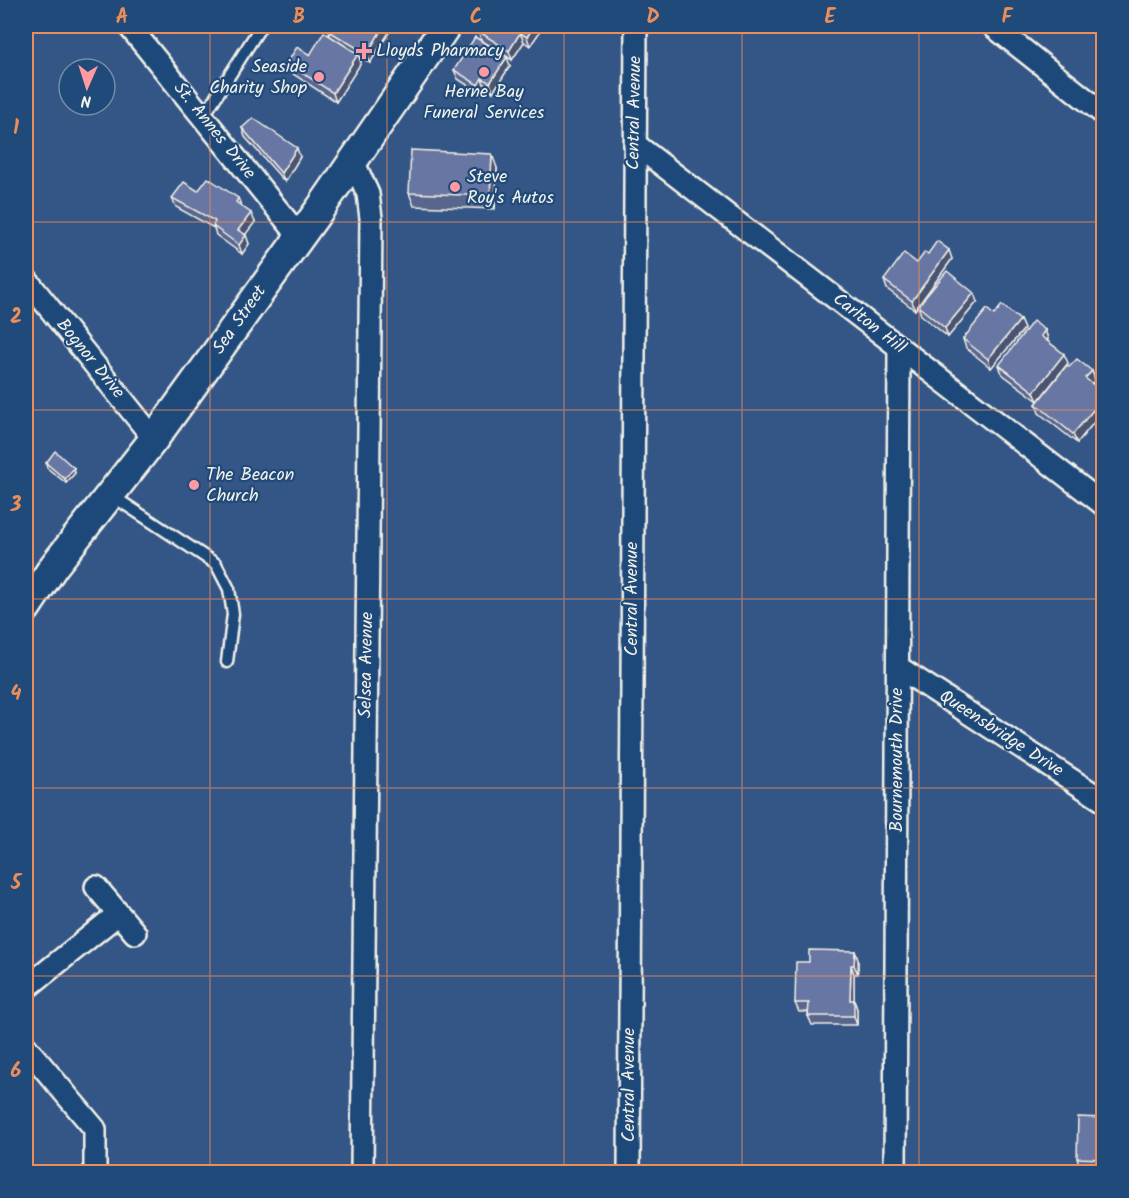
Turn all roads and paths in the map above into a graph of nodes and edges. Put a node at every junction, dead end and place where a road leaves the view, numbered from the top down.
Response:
1 (129, 26) edge
2 (261, 26) edge
3 (446, 26) edge
4 (636, 26) edge
5 (993, 26) edge
6 (1104, 114) edge
7 (203, 117) junction
8 (635, 144) junction
9 (353, 161) junction
10 (299, 236) junction
11 (26, 279) edge
12 (899, 347) junction
13 (154, 439) junction
14 (110, 495) junction
15 (1104, 505) edge
16 (26, 608) edge
17 (227, 662) dead end
18 (898, 667) junction
19 (1104, 801) edge
20 (96, 887) dead end
21 (118, 914) junction
22 (135, 933) dead end
23 (26, 988) edge
24 (26, 1047) edge
25 (95, 1173) edge
26 (362, 1173) edge
27 (629, 1173) edge
28 (895, 1173) edge

1 - 7 street, St. Annes Drive
2 - 7 lane
3 - 9 main road, Sea Street
4 - 8 street, Central Avenue
5 - 6 street
7 - 10 street, St. Annes Drive
8 - 12 street, Carlton Hill
8 - 27 street, Central Avenue
9 - 10 main road, Sea Street
9 - 26 street, Selsea Avenue
10 - 13 main road, Sea Street
11 - 13 street, Bognor Drive
12 - 15 street, Carlton Hill
12 - 18 street, Bournemouth Drive
13 - 14 main road, Sea Street
14 - 16 main road, Sea Street
14 - 17 lane
18 - 19 street, Queensbridge Drive
18 - 28 street, Bournemouth Drive
20 - 21 street
21 - 22 street
21 - 23 street
24 - 25 street

